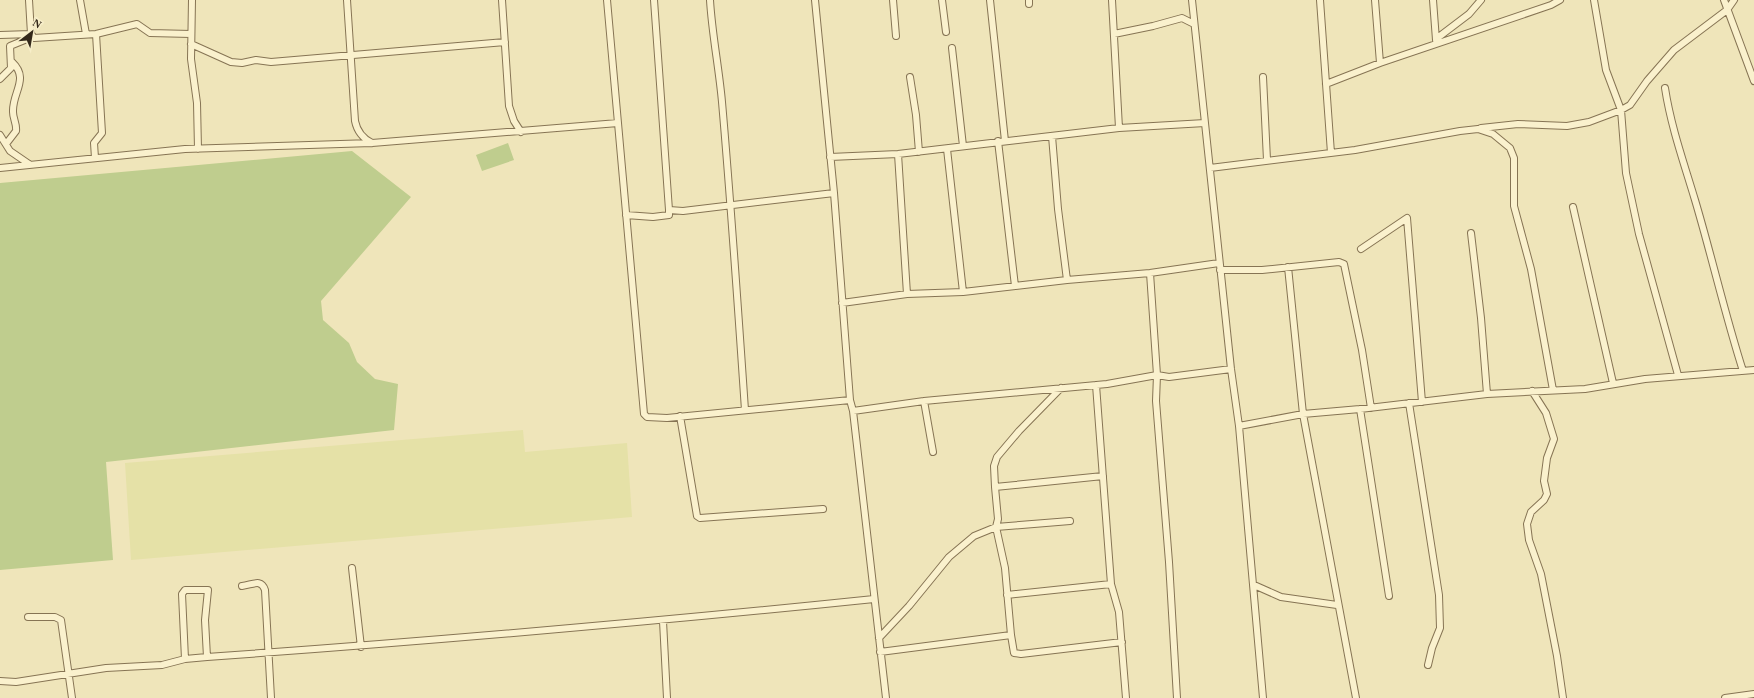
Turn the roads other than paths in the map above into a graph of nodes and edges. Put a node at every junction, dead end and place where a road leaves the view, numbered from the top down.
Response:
1 (29, 0) edge
2 (80, 0) edge
3 (192, 0) edge
4 (347, 0) edge
5 (502, 0) edge
6 (607, 0) edge
7 (654, 0) edge
8 (710, 0) edge
9 (815, 0) edge
10 (893, 0) edge
11 (942, 0) edge
12 (990, 0) edge
13 (1112, 0) edge
14 (1192, 0) edge
15 (1320, 0) edge
16 (1375, 0) edge
17 (1433, 0) edge
18 (1481, 0) edge
19 (1560, 0) edge
20 (1594, 0) edge
21 (1724, 0) edge
22 (1734, 0) edge
23 (1728, 10) junction
24 (1194, 24) junction
25 (946, 32) dead end
26 (86, 34) junction
27 (96, 34) junction
28 (191, 34) junction
29 (1114, 34) junction
30 (0, 35) edge
31 (32, 35) junction
32 (896, 36) dead end
33 (505, 42) junction
34 (1436, 42) junction
35 (191, 44) junction
36 (952, 48) dead end
37 (350, 56) junction
38 (12, 62) junction
39 (1380, 63) junction
40 (910, 77) dead end
41 (1263, 77) dead end
42 (0, 79) edge
43 (1754, 81) edge
44 (1326, 84) junction
45 (1665, 88) dead end
46 (1621, 110) junction
47 (618, 123) junction
48 (1205, 123) junction
49 (1119, 128) junction
50 (1478, 129) junction
51 (521, 132) junction
52 (0, 135) edge
53 (1052, 136) junction
54 (1001, 141) junction
55 (372, 143) junction
56 (6, 144) junction
57 (962, 146) junction
58 (198, 149) junction
59 (947, 149) junction
60 (919, 152) junction
61 (1331, 153) junction
62 (898, 154) junction
63 (830, 157) junction
64 (95, 158) junction
65 (1267, 160) junction
66 (29, 164) junction
67 (0, 168) edge
68 (1210, 168) junction
69 (834, 193) junction
70 (732, 206) junction
71 (1573, 207) dead end
72 (669, 210) junction
73 (626, 215) junction
74 (1471, 233) dead end
75 (1361, 249) dead end
76 (1219, 263) junction
77 (1288, 267) junction
78 (1220, 270) junction
79 (1150, 273) junction
80 (1068, 280) junction
81 (1015, 286) junction
82 (964, 292) junction
83 (907, 294) junction
84 (842, 303) junction
85 (1231, 369) junction
86 (1754, 370) edge
87 (1743, 371) junction
88 (1157, 375) junction
89 (1678, 376) junction
90 (1614, 383) junction
91 (1096, 385) junction
92 (1060, 388) junction
93 (1553, 390) junction
94 (1532, 391) junction
95 (1487, 394) junction
96 (850, 400) junction
97 (924, 401) junction
98 (1422, 402) junction
99 (1409, 403) junction
100 (1371, 408) junction
101 (745, 410) junction
102 (1360, 410) junction
103 (853, 411) junction
104 (1303, 414) junction
105 (680, 416) junction
106 (1239, 426) junction
107 (933, 452) dead end
108 (1103, 476) junction
109 (995, 487) junction
110 (823, 509) dead end
111 (1070, 521) dead end
112 (996, 527) junction
113 (352, 568) dead end
114 (1111, 584) junction
115 (1254, 585) junction
116 (242, 586) dead end
117 (1007, 595) junction
118 (1389, 596) dead end
119 (874, 599) junction
120 (1337, 605) junction
121 (28, 617) dead end
122 (663, 621) junction
123 (1011, 635) junction
124 (879, 638) junction
125 (1122, 642) junction
126 (361, 647) junction
127 (880, 652) junction
128 (268, 653) junction
129 (207, 657) junction
130 (185, 659) junction
131 (1428, 665) dead end
132 (68, 674) junction
133 (0, 681) edge
134 (1754, 694) edge
135 (1733, 697) edge
136 (72, 698) edge
137 (271, 698) edge
138 (667, 698) edge
139 (886, 698) edge
140 (1126, 698) edge
141 (1177, 698) edge
142 (1263, 698) edge
143 (1356, 698) edge
144 (1563, 698) edge
145 (1725, 698) edge

1 - 31 street
2 - 26 street
3 - 28 street
4 - 37 street
5 - 33 street
6 - 47 street
7 - 72 street
8 - 70 street
9 - 63 street
10 - 32 street
11 - 25 street
12 - 54 street
13 - 29 street
14 - 24 street
15 - 44 street
16 - 39 street
17 - 34 street
18 - 34 street
19 - 34 street
20 - 46 street
21 - 23 street
22 - 23 street
23 - 43 street
23 - 46 street
24 - 29 street
24 - 48 street
26 - 27 street
26 - 31 street
27 - 28 street
27 - 64 street
28 - 35 street
29 - 49 street
30 - 31 street
31 - 38 street
33 - 37 street
33 - 51 street
34 - 39 street
35 - 37 street
35 - 58 street
36 - 57 street
37 - 55 street
38 - 42 street
38 - 56 street
39 - 44 street
40 - 60 street
41 - 65 street
44 - 61 street
45 - 87 street
46 - 50 street
46 - 89 street
47 - 51 street
47 - 73 street
48 - 49 street
48 - 68 street
49 - 53 street
50 - 61 street
50 - 93 street
51 - 55 street
52 - 56 street
53 - 54 street
53 - 80 street
54 - 57 street
54 - 81 street
55 - 58 street
56 - 66 street
57 - 59 street
58 - 64 street
59 - 60 street
59 - 82 street
60 - 62 street
61 - 65 street
62 - 63 street
62 - 83 street
63 - 69 street
64 - 66 street
65 - 68 street
66 - 67 street
68 - 76 street
69 - 70 street
69 - 84 street
70 - 72 street
70 - 101 street
71 - 90 street
72 - 73 street
73 - 105 street
74 - 95 street
75 - 98 street
76 - 78 street
76 - 79 street
77 - 78 street
77 - 100 street
77 - 104 street
78 - 85 street
79 - 80 street
79 - 88 street
80 - 81 street
81 - 82 street
82 - 83 street
83 - 84 street
84 - 96 street
85 - 88 street
85 - 106 street
86 - 87 street
87 - 89 street
88 - 91 street
88 - 141 street
89 - 90 street
90 - 93 street
91 - 92 street
91 - 108 street
92 - 97 street
92 - 109 street
93 - 94 street
94 - 95 street
94 - 144 street
95 - 98 street
96 - 101 street
96 - 103 street
97 - 103 street
97 - 107 street
98 - 99 street
99 - 100 street
99 - 131 street
100 - 102 street
101 - 105 street
102 - 104 street
102 - 118 street
103 - 119 street
104 - 106 street
104 - 120 street
105 - 110 street
106 - 115 street
108 - 109 street
108 - 114 street
109 - 112 street
111 - 112 street
112 - 117 street
112 - 124 street
113 - 126 street
114 - 117 street
114 - 125 street
115 - 120 street
115 - 142 street
116 - 128 street
117 - 123 street
119 - 122 street
119 - 124 street
120 - 143 street
121 - 132 street
122 - 126 street
122 - 138 street
123 - 125 street
123 - 127 street
124 - 127 street
125 - 140 street
126 - 128 street
127 - 139 street
128 - 129 street
128 - 137 street
129 - 130 street
129 - 130 street
130 - 132 street
132 - 133 street
132 - 136 street
134 - 135 street
135 - 145 street

